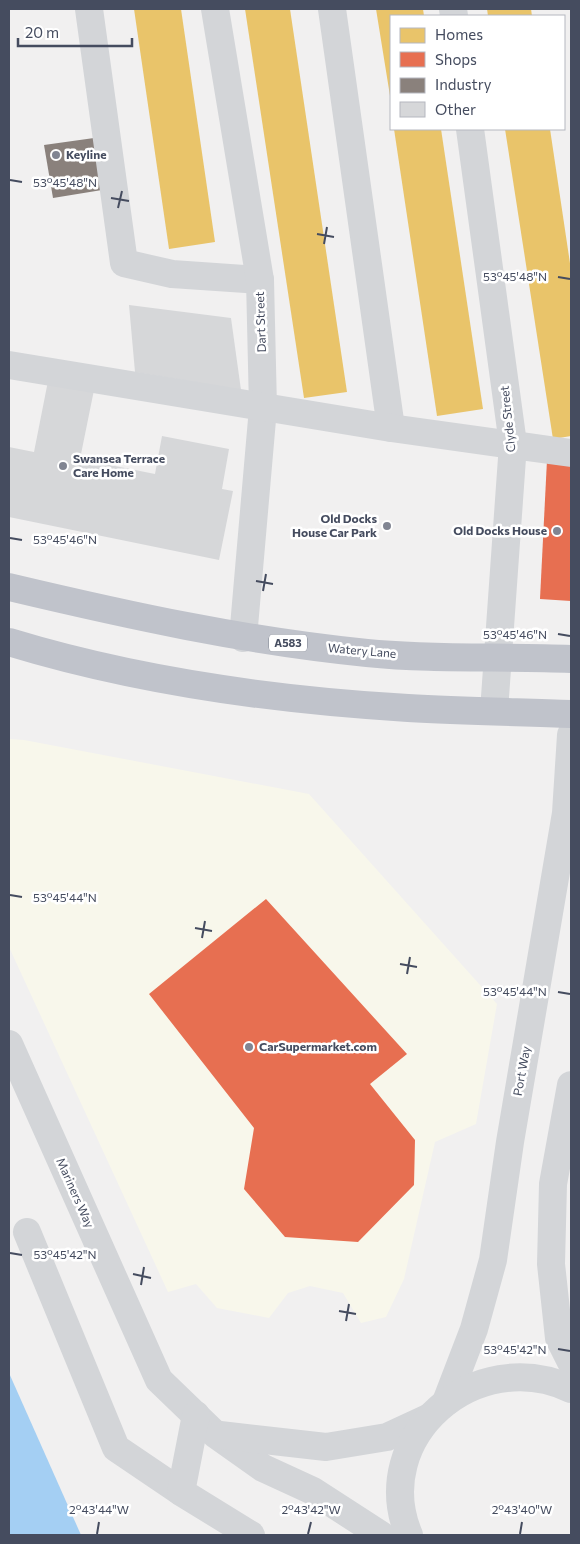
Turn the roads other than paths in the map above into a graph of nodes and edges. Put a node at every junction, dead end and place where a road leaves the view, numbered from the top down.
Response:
1 (88, 9) edge
2 (215, 9) edge
3 (332, 9) edge
4 (470, 130) edge
5 (260, 280) junction
6 (9, 365) edge
7 (263, 408) junction
8 (392, 428) junction
9 (513, 444) junction
10 (571, 453) edge
11 (9, 587) edge
12 (243, 638) junction
13 (9, 642) edge
14 (496, 658) junction
15 (571, 659) edge
16 (494, 711) junction
17 (571, 714) edge
18 (571, 735) edge
19 (9, 1044) edge
20 (571, 1085) edge
21 (27, 1232) dead end
22 (571, 1362) edge
23 (571, 1389) edge
24 (437, 1410) junction
25 (196, 1415) junction
26 (215, 1434) junction
27 (181, 1492) junction
28 (211, 1524) edge
29 (251, 1535) edge
30 (381, 1535) edge
31 (409, 1535) edge

1 - 5 street
2 - 5 street, Dart Street
3 - 8 street
4 - 9 street, Clyde Street
5 - 7 street, Dart Street
6 - 7 street
7 - 8 street
7 - 12 street, Dart Street
8 - 9 street
9 - 10 street
9 - 14 street, Clyde Street
11 - 12 highway, Watery Lane / A583
12 - 14 highway, Watery Lane / A583
13 - 16 highway
14 - 15 highway, Watery Lane / A583
14 - 16 street, Clyde Street
16 - 17 highway
18 - 24 street, Port Way
19 - 25 street, Mariners Way
20 - 22 street
21 - 27 street
23 - 24 street
24 - 26 street
24 - 31 street, Port Way
25 - 26 street, Mariners Way
25 - 27 street
26 - 30 street, Mariners Way
27 - 28 street
28 - 29 street

